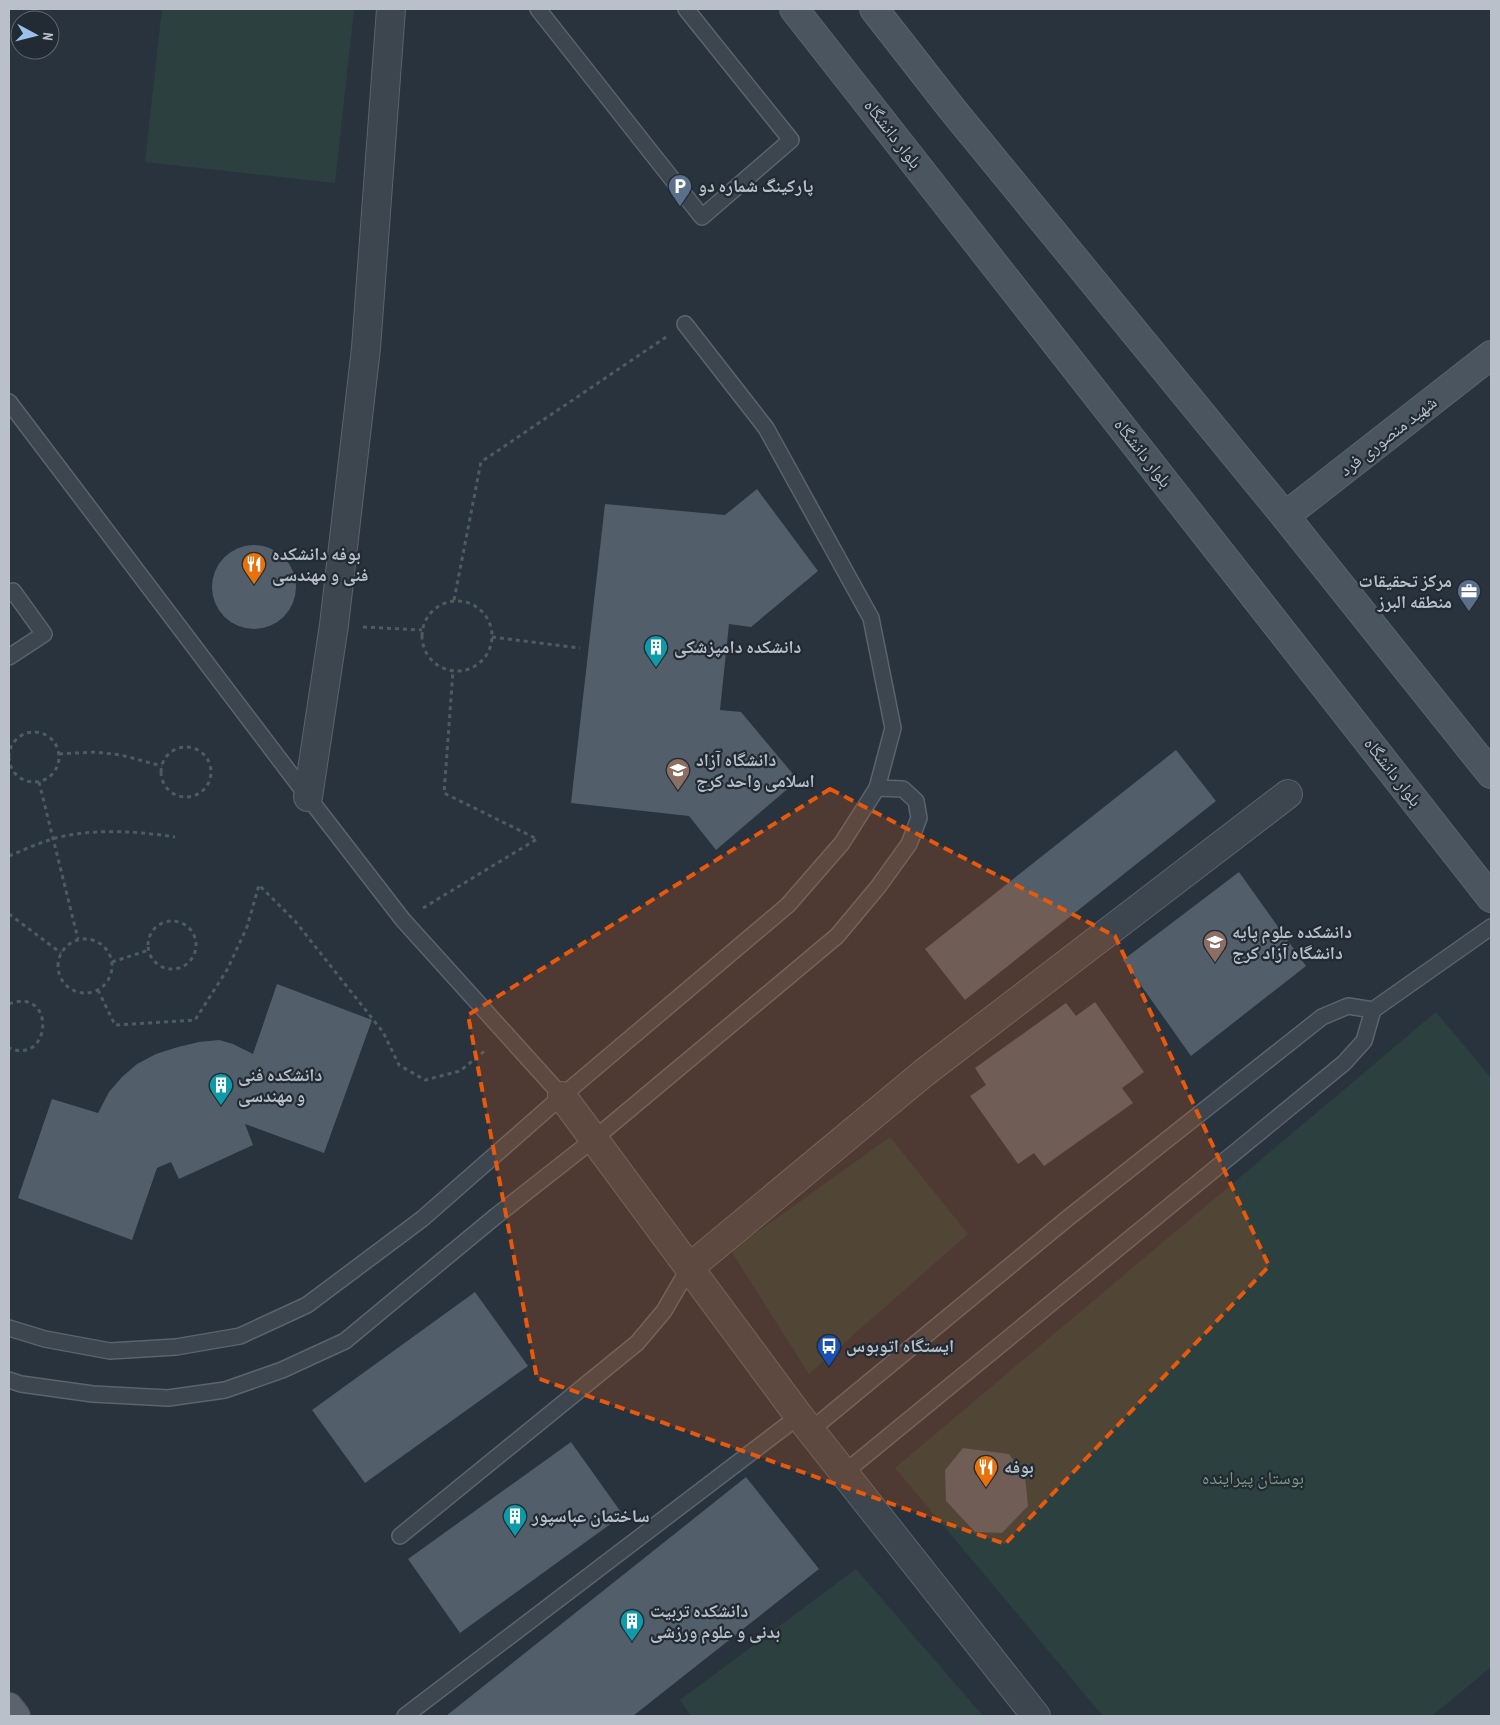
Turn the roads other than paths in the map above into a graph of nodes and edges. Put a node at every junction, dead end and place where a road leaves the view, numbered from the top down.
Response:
1 (391, 9) edge
2 (686, 9) edge
3 (794, 9) edge
4 (874, 9) edge
5 (541, 10) edge
6 (685, 324) road end
7 (1491, 355) edge
8 (9, 402) edge
9 (1285, 516) junction
10 (9, 594) edge
11 (9, 657) edge
12 (1491, 774) edge
13 (877, 788) junction
14 (1288, 794) dead end
15 (308, 797) junction
16 (1491, 898) edge
17 (1491, 928) edge
18 (1373, 1010) junction
19 (562, 1096) junction
20 (594, 1138) junction
21 (689, 1268) junction
22 (9, 1328) edge
23 (9, 1380) edge
24 (805, 1423) junction
25 (844, 1473) junction
26 (400, 1536) dead end
27 (9, 1707) edge
28 (16, 1716) edge
29 (405, 1716) edge
30 (1036, 1716) edge

1 - 15 street
2 - 5 lane
3 - 16 street, بلوار دانشگاه
4 - 9 street
6 - 13 lane
7 - 9 street, شهید منصوری فرد
8 - 15 lane
9 - 12 street
10 - 11 lane
13 - 19 lane
13 - 20 lane
14 - 21 street
15 - 19 lane
17 - 18 lane
18 - 24 lane
18 - 25 lane
19 - 20 street
19 - 22 lane
20 - 21 street
20 - 23 lane
21 - 24 street
21 - 26 lane
24 - 25 street
24 - 29 lane
25 - 30 street
27 - 28 main road

